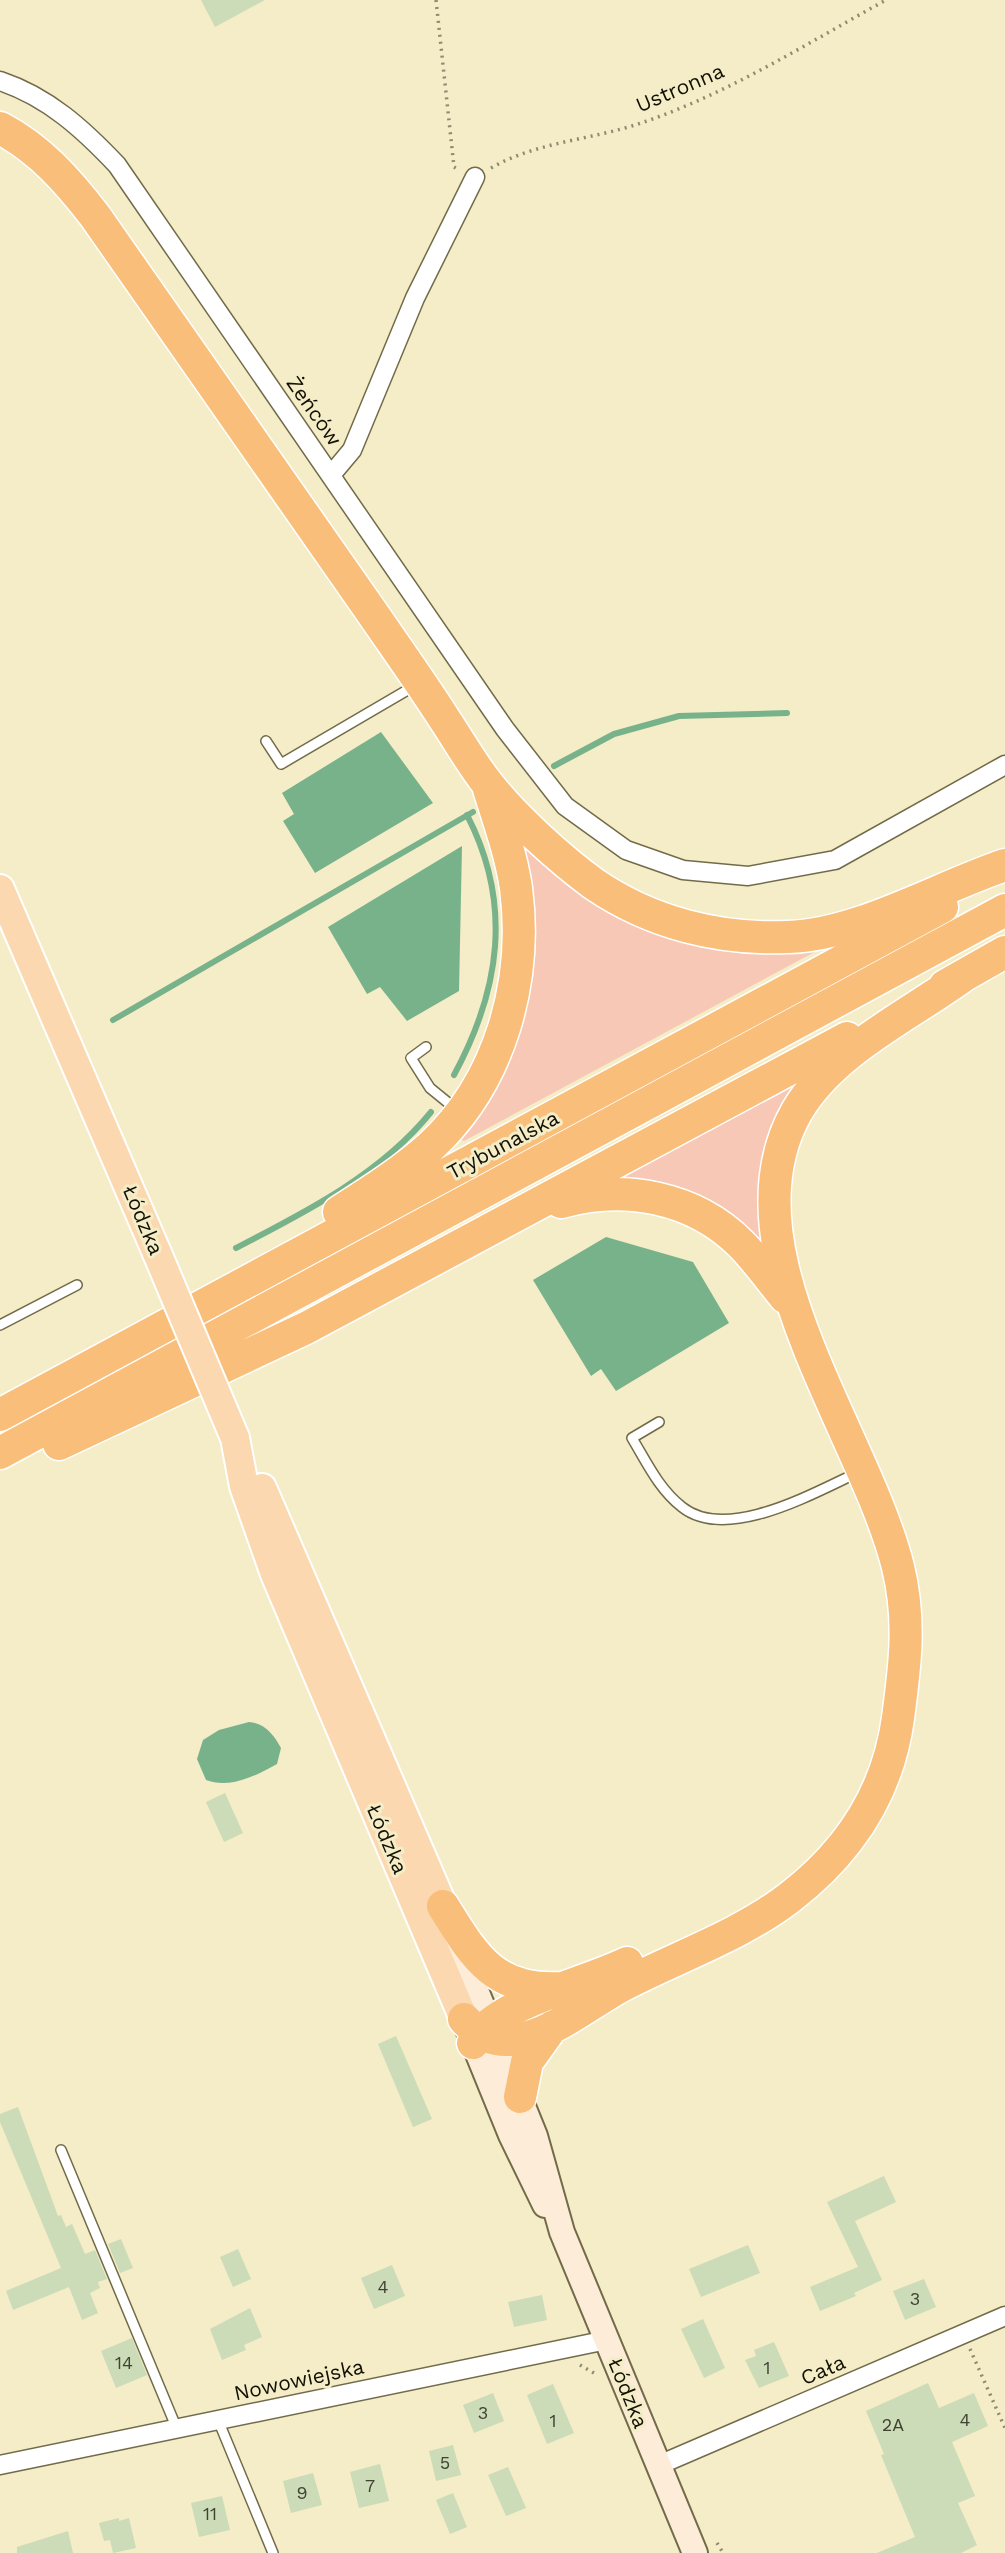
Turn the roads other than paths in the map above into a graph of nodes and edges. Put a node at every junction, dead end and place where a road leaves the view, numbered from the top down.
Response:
1 (0, 80) edge
2 (0, 128) edge
3 (475, 177) road end
4 (331, 475) junction
5 (420, 682) junction
6 (266, 741) dead end
7 (1005, 765) edge
8 (488, 785) junction
9 (1005, 865) edge
10 (1005, 871) edge
11 (0, 889) edge
12 (1005, 910) edge
13 (1005, 952) edge
14 (963, 976) junction
15 (426, 1047) dead end
16 (461, 1113) junction
17 (510, 1219) junction
18 (76, 1285) dead end
19 (206, 1305) junction
20 (793, 1307) junction
21 (0, 1325) edge
22 (0, 1415) edge
23 (659, 1422) dead end
24 (235, 1437) junction
25 (0, 1453) edge
26 (0, 1468) edge
27 (863, 1470) junction
28 (898, 1719) junction
29 (443, 1906) junction
30 (573, 1986) junction
31 (552, 2027) junction
32 (480, 2032) junction
33 (520, 2097) junction
34 (61, 2150) dead end
35 (562, 2232) junction
36 (1005, 2316) edge
37 (607, 2340) junction
38 (218, 2420) junction
39 (177, 2429) junction
40 (0, 2465) edge
41 (659, 2465) junction
42 (273, 2553) edge
43 (695, 2553) edge

1 - 4 street, Żeńców
2 - 5 highway
3 - 4 street, Żeńców
4 - 7 street
5 - 6 lane
5 - 8 highway
8 - 9 highway
8 - 16 highway
10 - 19 highway, Trybunalska
11 - 24 main road, Łódzka, bridge
12 - 25 highway, Trybunalska
13 - 14 highway
14 - 17 highway
14 - 20 highway
15 - 16 lane
16 - 19 highway
17 - 20 highway
17 - 26 highway
18 - 21 lane
19 - 22 highway, Trybunalska
20 - 27 highway
23 - 27 lane
24 - 29 main road, Łódzka
24 - 32 main road, Łódzka
27 - 28 highway
28 - 30 highway
28 - 31 highway
29 - 30 highway
29 - 32 main road, Łódzka
30 - 32 highway
31 - 32 highway
31 - 33 highway
32 - 33 main road, Łódzka
32 - 35 main road, Łódzka
33 - 35 main road, Łódzka
34 - 39 lane
35 - 37 main road, Łódzka
36 - 41 street, Cała
37 - 38 street, Nowowiejska
37 - 41 main road, Łódzka
38 - 39 street, Nowowiejska
38 - 42 lane
39 - 40 street, Nowowiejska
41 - 43 main road, Łódzka

